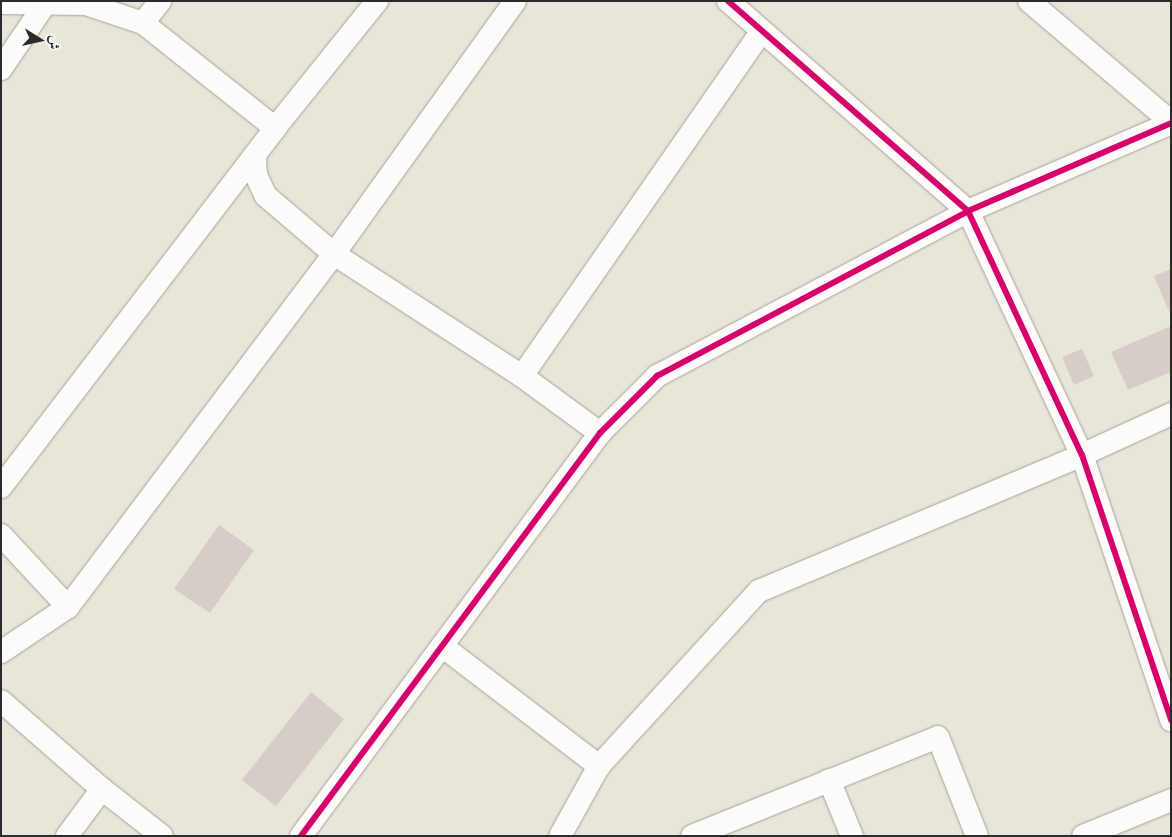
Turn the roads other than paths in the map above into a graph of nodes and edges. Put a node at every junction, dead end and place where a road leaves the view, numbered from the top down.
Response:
1 (160, 1) edge
2 (377, 1) edge
3 (515, 1) edge
4 (728, 1) edge
5 (1029, 1) edge
6 (1, 3) edge
7 (47, 3) edge
8 (143, 23) junction
9 (761, 32) junction
10 (1, 69) edge
11 (1171, 122) edge
12 (274, 128) junction
13 (255, 158) junction
14 (968, 210) junction
15 (334, 254) junction
16 (522, 376) junction
17 (1171, 414) edge
18 (600, 433) junction
19 (1082, 455) junction
20 (1, 487) edge
21 (1, 535) edge
22 (68, 607) junction
23 (442, 646) junction
24 (1, 652) edge
25 (1, 701) edge
26 (1171, 720) edge
27 (599, 766) junction
28 (829, 780) junction
29 (102, 789) junction
30 (1171, 800) edge
31 (66, 836) edge
32 (162, 836) edge
33 (301, 836) edge
34 (560, 836) edge
35 (692, 836) edge
36 (852, 836) edge
37 (977, 836) edge
38 (1084, 836) edge

1 - 8 street
2 - 12 street
3 - 15 street
4 - 9 street
5 - 11 street
6 - 7 street
7 - 8 street
7 - 10 street
8 - 12 street
9 - 14 street
9 - 16 street
11 - 14 street
12 - 13 street
13 - 15 street
13 - 20 street
14 - 18 street
14 - 19 street
15 - 16 street
15 - 22 street
16 - 18 street
17 - 19 street
18 - 23 street
19 - 26 street
19 - 27 street
21 - 22 street
22 - 24 street
23 - 27 street
23 - 33 street
25 - 29 street
27 - 34 street
28 - 35 street
28 - 36 street
28 - 37 street
29 - 31 street
29 - 32 street
30 - 38 street

